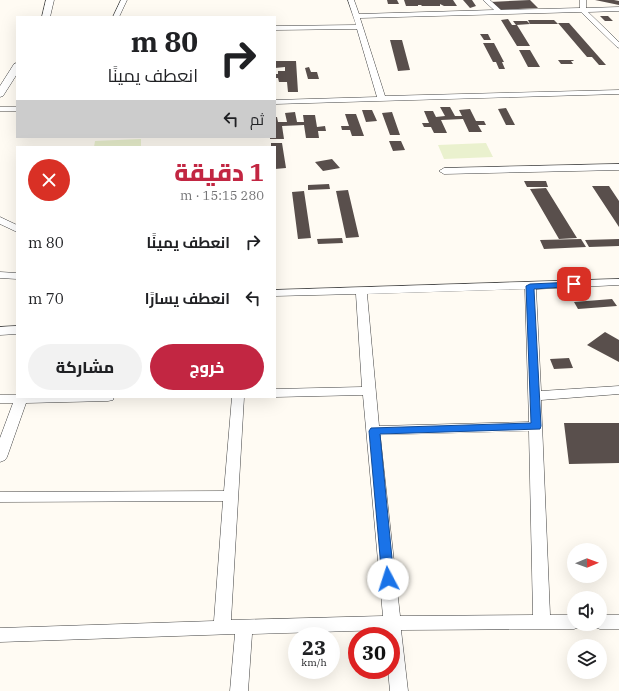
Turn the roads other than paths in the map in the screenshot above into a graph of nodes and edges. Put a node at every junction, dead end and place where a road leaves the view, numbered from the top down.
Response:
1 (50, 0) edge
2 (124, 0) edge
3 (351, 0) edge
4 (486, 0) edge
5 (583, 0) edge
6 (619, 9) edge
7 (583, 10) junction
8 (499, 12) junction
9 (46, 16) edge
10 (116, 16) edge
11 (356, 16) junction
12 (360, 27) junction
13 (276, 28) edge
14 (619, 46) edge
15 (16, 68) edge
16 (619, 92) edge
17 (0, 94) edge
18 (382, 100) junction
19 (276, 102) edge
20 (0, 109) edge
21 (16, 109) edge
22 (619, 167) edge
23 (444, 171) dead end
24 (0, 220) edge
25 (16, 228) edge
26 (0, 275) edge
27 (16, 276) edge
28 (619, 282) edge
29 (530, 286) junction
30 (361, 291) junction
31 (276, 293) edge
32 (16, 330) edge
33 (0, 331) edge
34 (619, 390) edge
35 (369, 392) junction
36 (276, 393) edge
37 (535, 396) junction
38 (22, 398) edge
39 (238, 398) edge
40 (0, 399) edge
41 (536, 426) junction
42 (374, 431) junction
43 (0, 458) edge
44 (230, 496) junction
45 (0, 497) edge
46 (542, 622) junction
47 (567, 622) edge
48 (607, 622) edge
49 (619, 622) edge
50 (392, 624) junction
51 (222, 627) junction
52 (244, 627) junction
53 (0, 635) edge
54 (239, 691) edge
55 (399, 691) edge

1 - 9 street
2 - 10 street
3 - 11 street
4 - 8 street
5 - 7 street
6 - 7 street
7 - 8 street
7 - 14 street
8 - 11 street
11 - 12 street
12 - 13 street
12 - 18 street
15 - 17 street
16 - 18 street
18 - 19 street
20 - 21 street
22 - 23 street
24 - 25 street
26 - 27 street
28 - 29 street
29 - 30 street
29 - 37 street
30 - 31 street
30 - 35 street
32 - 33 street
34 - 37 street
35 - 36 street
35 - 42 street
37 - 41 street
38 - 40 street
38 - 43 street
39 - 44 street
41 - 42 street
41 - 46 street
42 - 50 street
44 - 45 street
44 - 51 street
46 - 47 street
46 - 50 street
48 - 49 street
50 - 52 street
50 - 55 street
51 - 52 street
51 - 53 street
52 - 54 street

